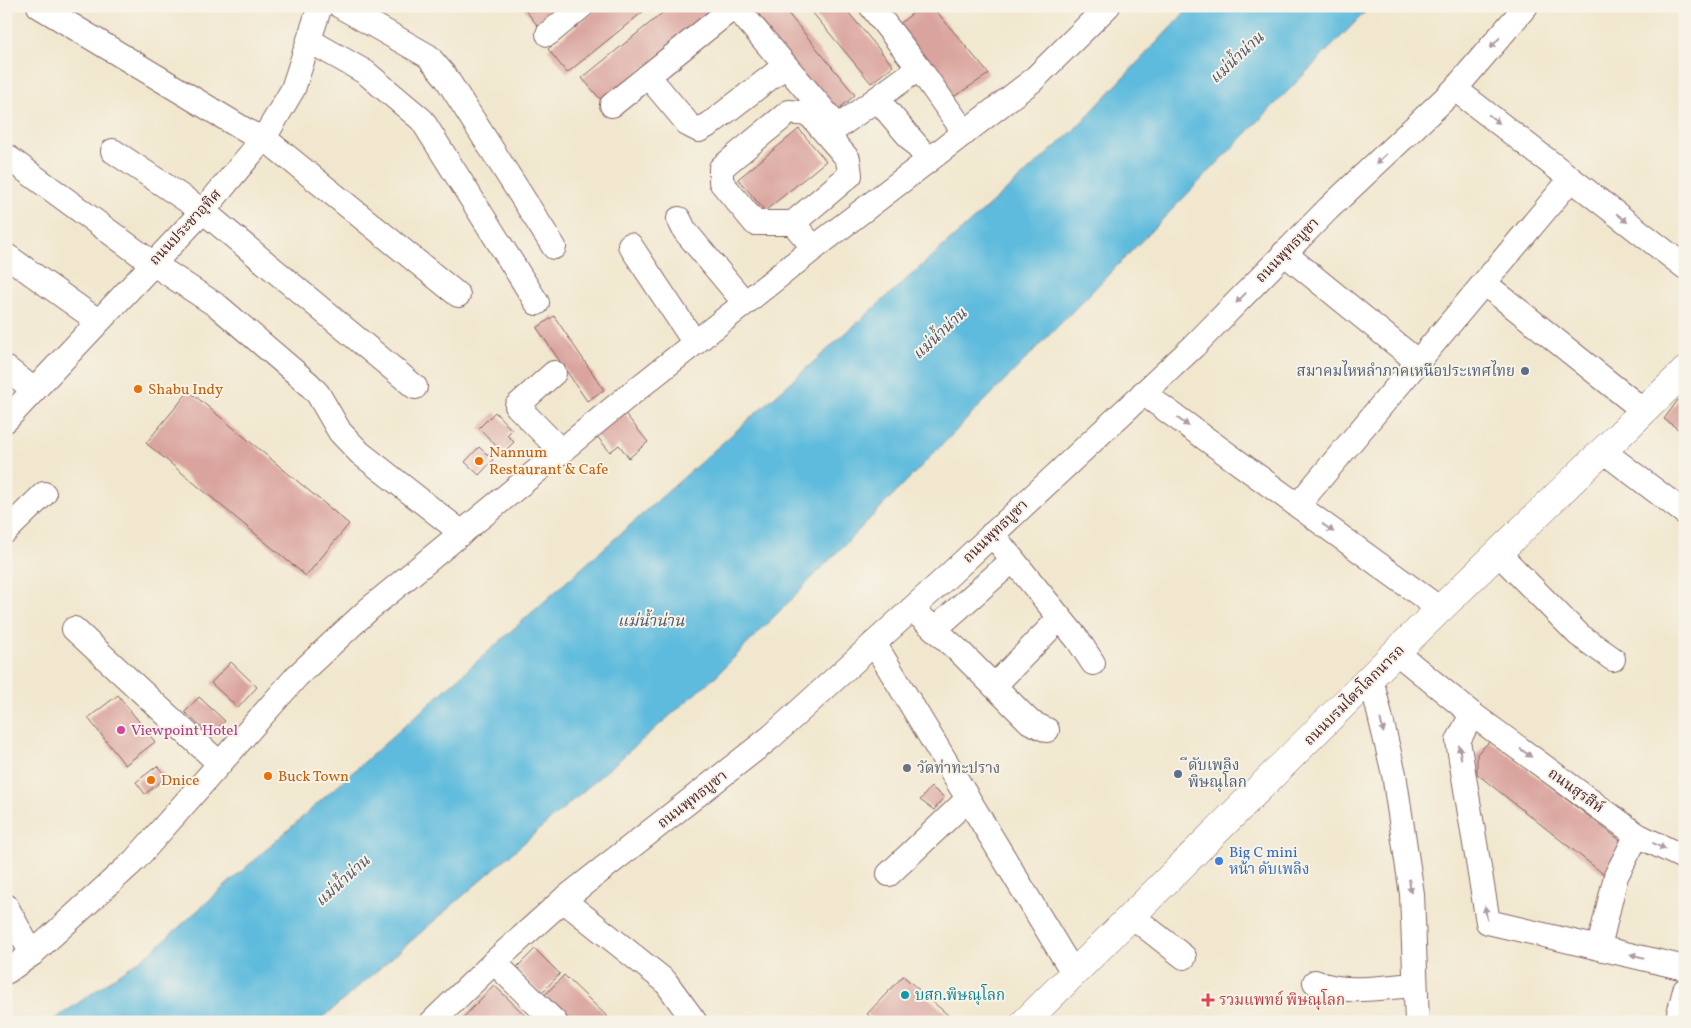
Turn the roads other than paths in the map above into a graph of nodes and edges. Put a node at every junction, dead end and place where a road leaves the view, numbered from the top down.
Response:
1 (39, 6) edge
2 (320, 6) edge
3 (340, 6) edge
4 (582, 6) edge
5 (735, 6) edge
6 (871, 6) edge
7 (1108, 6) edge
8 (1526, 6) edge
9 (548, 34) dead end
10 (310, 41) junction
11 (785, 66) junction
12 (919, 68) junction
13 (648, 76) junction
14 (1455, 89) junction
15 (877, 99) junction
16 (612, 105) dead end
17 (965, 133) junction
18 (264, 138) junction
19 (113, 151) dead end
20 (6, 156) edge
21 (929, 160) junction
22 (1571, 179) junction
23 (203, 211) junction
24 (679, 219) dead end
25 (793, 223) junction
26 (630, 245) dead end
27 (554, 247) dead end
28 (814, 248) junction
29 (1284, 253) junction
30 (7, 256) edge
31 (152, 263) junction
32 (1685, 267) edge
33 (1484, 283) junction
34 (458, 295) dead end
35 (537, 303) dead end
36 (745, 303) junction
37 (98, 321) junction
38 (695, 343) junction
39 (1418, 362) junction
40 (6, 368) edge
41 (554, 373) dead end
42 (1680, 384) edge
43 (416, 387) dead end
44 (34, 390) junction
45 (1143, 393) junction
46 (1644, 411) junction
47 (6, 420) edge
48 (1603, 451) junction
49 (562, 452) junction
50 (44, 494) dead end
51 (1298, 505) junction
52 (1685, 513) edge
53 (6, 532) edge
54 (462, 533) junction
55 (992, 534) junction
56 (1498, 553) junction
57 (1013, 560) junction
58 (912, 609) junction
59 (1440, 609) junction
60 (1060, 618) junction
61 (74, 628) dead end
62 (935, 629) junction
63 (874, 643) junction
64 (1396, 652) junction
65 (1613, 659) dead end
66 (1093, 663) dead end
67 (1371, 678) junction
68 (994, 686) junction
69 (1472, 714) junction
70 (1047, 730) dead end
71 (219, 763) junction
72 (968, 799) junction
73 (1637, 835) junction
74 (1685, 858) edge
75 (889, 874) dead end
76 (563, 900) junction
77 (6, 906) edge
78 (1132, 916) junction
79 (1599, 947) junction
80 (32, 954) junction
81 (1184, 957) dead end
82 (494, 962) junction
83 (1685, 968) edge
84 (6, 972) edge
85 (1074, 974) junction
86 (1315, 982) dead end
87 (1415, 985) junction
88 (1685, 990) edge
89 (432, 1022) edge
90 (555, 1022) edge
91 (694, 1022) edge
92 (1025, 1022) edge
93 (1416, 1022) edge
94 (1677, 1022) edge

1 - 18 street
2 - 10 street, ถนนประชาอุทิศ
3 - 27 street
4 - 9 street
5 - 11 street
5 - 13 street
6 - 12 street
7 - 17 street
8 -> 14 street, ถนนพุทธบูชา
10 - 18 street, ถนนประชาอุทิศ
10 - 35 street
11 - 13 street
11 - 15 street
12 - 15 street
12 - 17 street
13 - 16 street
14 -> 22 street
14 -> 29 street, ถนนพุทธบูชา
15 - 21 street
17 - 21 street
18 - 23 street, ถนนประชาอุทิศ
18 - 34 street
19 - 23 street
20 - 31 street
21 - 28 street
22 -> 32 street
22 - 33 street
23 - 31 street, ถนนประชาอุทิศ
23 - 43 street
24 - 36 street
25 - 25 street
25 - 28 street
26 - 38 street
28 - 36 street
29 - 39 street
29 -> 45 street, ถนนพุทธบูชา
30 - 37 street
31 - 37 street, ถนนประชาอุทิศ
31 - 54 street
33 - 39 street
33 - 46 street
36 - 38 street
37 - 44 street, ถนนประชาอุทิศ
38 - 49 street
39 - 51 street
40 - 44 street
41 - 49 street
42 - 46 main road, ถนนบรมไตรโลกนารถ
44 - 47 street, ถนนประชาอุทิศ
45 -> 51 street
45 - 55 street, ถนนพุทธบูชา
46 - 48 main road, ถนนบรมไตรโลกนารถ
48 - 52 street
48 - 56 main road, ถนนบรมไตรโลกนารถ
49 - 54 street
50 - 53 street
51 -> 59 street
54 - 71 street
55 - 57 street
55 - 58 street, ถนนพุทธบูชา
56 - 59 main road, ถนนบรมไตรโลกนารถ
56 - 65 street
57 - 60 street
57 - 62 street
58 - 62 street
58 - 63 street, ถนนพุทธบูชา
59 - 64 main road, ถนนบรมไตรโลกนารถ
60 - 66 street
60 - 68 street
61 - 71 street
62 - 68 street
63 - 72 street
63 - 76 street, ถนนพุทธบูชา
64 - 67 main road, ถนนบรมไตรโลกนารถ
64 - 69 street, ถนนสุรสีห์
67 - 78 main road, ถนนบรมไตรโลกนารถ
67 -> 87 street
68 - 70 street
69 -> 73 street, ถนนสุรสีห์
79 -> 69 street
71 - 80 street
72 - 75 street
72 - 85 street
73 -> 74 street, ถนนสุรสีห์
73 - 79 street
76 - 82 street, ถนนพุทธบูชา
76 - 91 street
77 - 80 street
78 - 81 street
78 - 85 main road, ถนนบรมไตรโลกนารถ
83 -> 79 street
80 - 84 street
82 - 89 street, ถนนพุทธบูชา
82 - 90 street
85 - 92 main road, ถนนบรมไตรโลกนารถ
86 - 87 street
87 - 93 street
88 - 94 street

